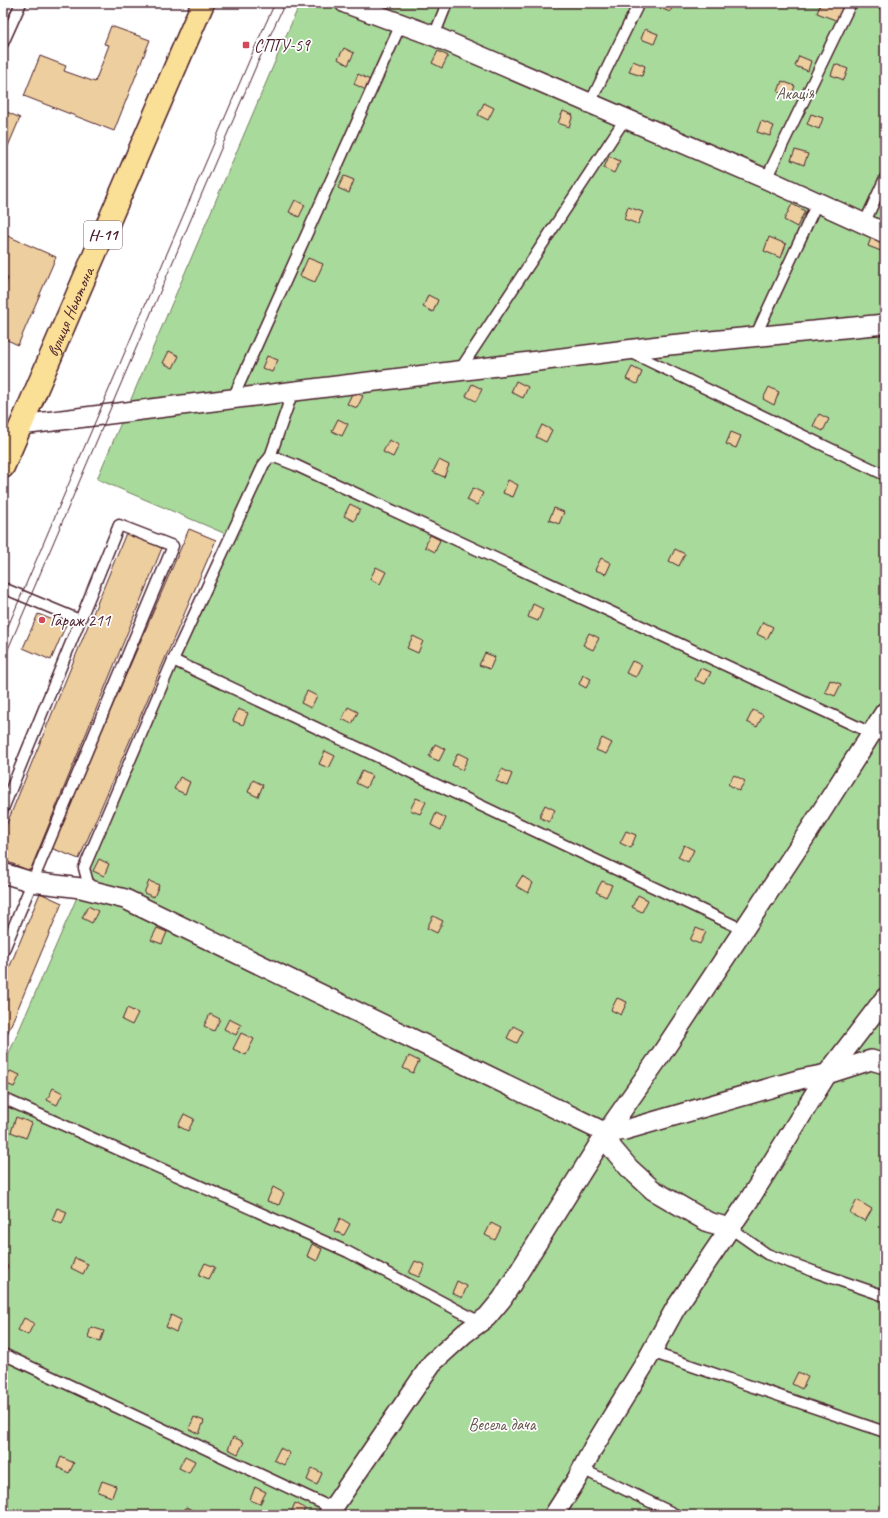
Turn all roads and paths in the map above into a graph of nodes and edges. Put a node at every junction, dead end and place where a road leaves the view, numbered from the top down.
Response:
1 (21, 3) edge
2 (203, 3) edge
3 (345, 3) edge
4 (447, 3) edge
5 (639, 3) edge
6 (852, 3) edge
7 (401, 24) junction
8 (434, 36) junction
9 (3, 43) edge
10 (590, 103) junction
11 (625, 119) junction
12 (885, 178) edge
13 (766, 179) junction
14 (817, 203) junction
15 (864, 224) junction
16 (885, 233) edge
17 (885, 324) edge
18 (756, 337) junction
19 (626, 350) junction
20 (459, 370) junction
21 (294, 390) junction
22 (233, 398) junction
23 (21, 425) junction
24 (270, 457) junction
25 (3, 467) edge
26 (885, 475) edge
27 (3, 588) edge
28 (80, 620) junction
29 (173, 660) junction
30 (885, 712) edge
31 (871, 733) junction
32 (3, 809) edge
33 (3, 874) edge
34 (32, 882) junction
35 (93, 891) junction
36 (744, 930) junction
37 (3, 952) edge
38 (885, 998) edge
39 (885, 1064) edge
40 (827, 1074) junction
41 (3, 1102) edge
42 (606, 1133) junction
43 (730, 1228) junction
44 (885, 1296) edge
45 (480, 1322) junction
46 (651, 1352) junction
47 (3, 1354) edge
48 (885, 1432) edge
49 (582, 1469) junction
50 (335, 1513) edge
51 (554, 1515) edge
52 (678, 1515) edge

1 - 9 lane
2 - 23 main road, вулиця Ньютона / Н-11
3 - 7 street
4 - 8 lane
5 - 10 lane
6 - 13 lane
7 - 8 street
7 - 22 lane
8 - 10 street
10 - 11 street
11 - 13 street
11 - 20 lane
12 - 15 lane
13 - 14 street
14 - 15 street
14 - 18 lane
15 - 16 street
17 - 18 street
18 - 19 street
19 - 20 street
19 - 26 lane
20 - 21 street
21 - 22 street
21 - 24 lane
22 - 23 street
23 - 25 main road, вулиця Ньютона / Н-11
24 - 29 lane
24 - 31 lane
27 - 28 lane
28 - 32 lane
28 - 34 lane
29 - 35 lane
29 - 36 lane
30 - 31 street
31 - 36 street
33 - 34 street
34 - 35 street
34 - 37 lane
35 - 42 street
36 - 42 street
38 - 40 street
39 - 40 street
40 - 42 street
40 - 43 street
41 - 45 lane
42 - 43 street
42 - 45 street
43 - 44 lane
43 - 46 street
45 - 50 street
46 - 48 lane
46 - 49 street
47 - 50 lane
49 - 51 street
49 - 52 lane

